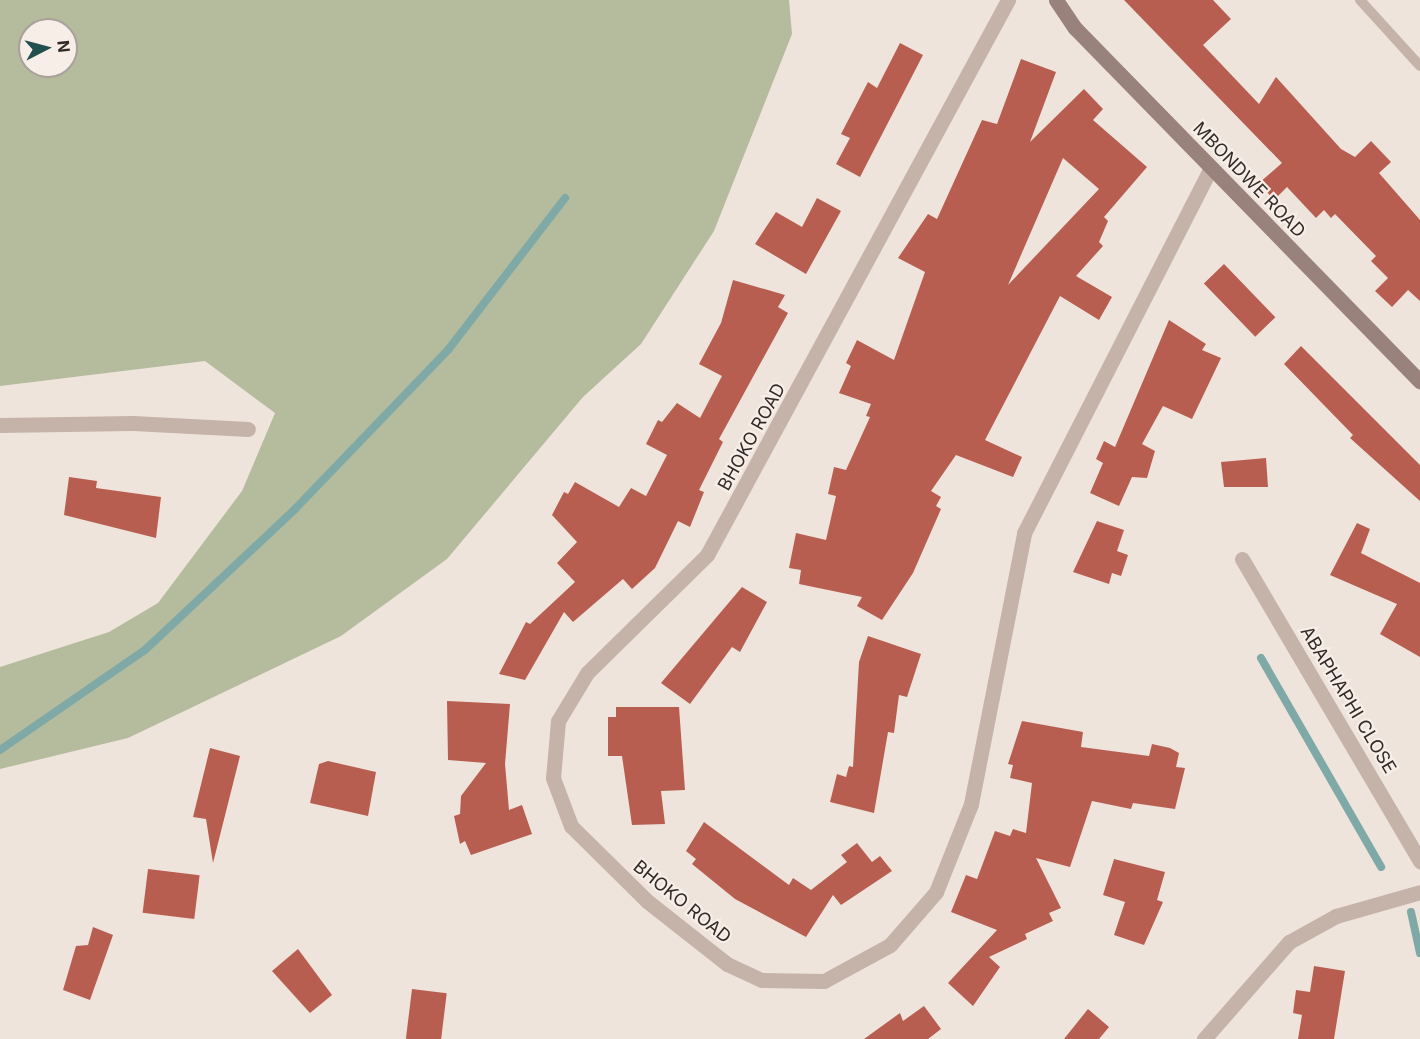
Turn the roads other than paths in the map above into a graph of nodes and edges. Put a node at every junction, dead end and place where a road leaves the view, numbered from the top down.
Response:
1 (1008, 0) edge
2 (1056, 0) edge
3 (1360, 0) edge
4 (1420, 66) edge
5 (1210, 170) junction
6 (1420, 382) edge
7 (0, 425) edge
8 (248, 429) dead end
9 (1242, 559) dead end
10 (1420, 861) edge
11 (1420, 892) edge
12 (1204, 1039) edge

1 - 5 street, BHOKO ROAD
2 - 5 street, MBONDWE ROAD
3 - 4 lane
5 - 6 street, MBONDWE ROAD
7 - 8 street
9 - 10 street, ABAPHAPHI CLOSE
11 - 12 street

